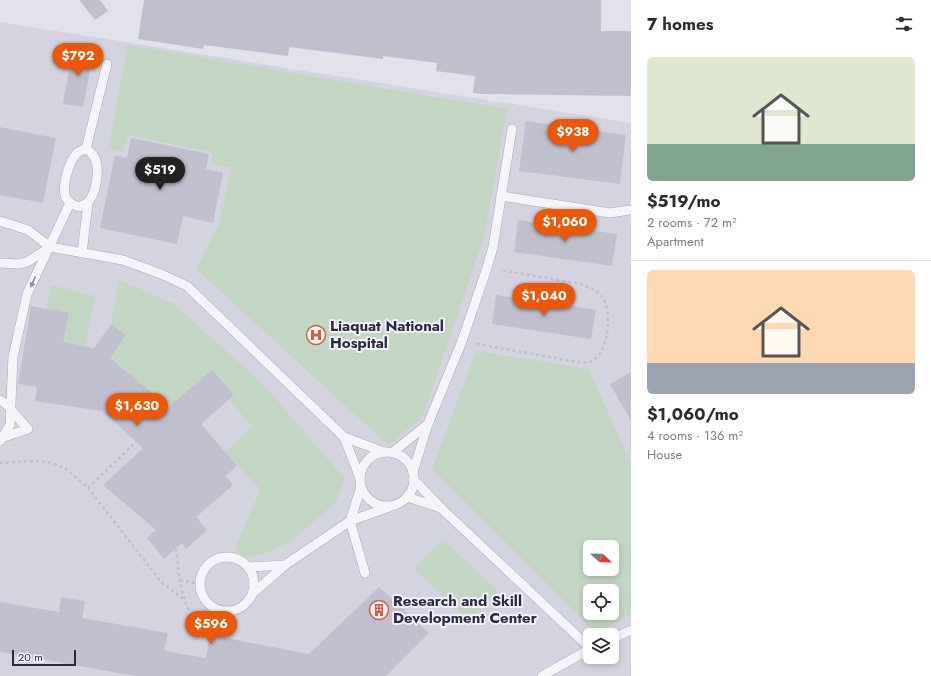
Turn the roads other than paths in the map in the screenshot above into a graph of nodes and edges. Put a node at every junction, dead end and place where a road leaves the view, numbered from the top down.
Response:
1 (108, 64) dead end
2 (512, 129) dead end
3 (86, 149) junction
4 (501, 196) junction
5 (70, 203) junction
6 (88, 203) junction
7 (629, 210) dead end
8 (0, 221) edge
9 (50, 247) junction
10 (82, 253) junction
11 (0, 263) edge
12 (0, 400) edge
13 (10, 409) junction
14 (428, 424) junction
15 (344, 437) junction
16 (1, 439) edge
17 (388, 452) junction
18 (414, 476) junction
19 (361, 483) junction
20 (407, 498) junction
21 (390, 506) junction
22 (442, 508) junction
23 (350, 521) junction
24 (285, 565) junction
25 (248, 567) junction
26 (365, 573) dead end
27 (253, 593) junction
28 (631, 630) edge
29 (619, 635) edge
30 (583, 641) edge
31 (583, 652) edge
32 (542, 676) edge

1 - 3 lane
2 - 4 lane
3 - 5 lane
3 - 6 lane
4 - 7 lane
4 - 14 lane
5 - 6 lane
5 - 9 lane
6 - 10 lane
8 - 9 lane
9 - 10 lane
9 - 11 lane
9 -> 13 lane
10 - 15 lane
12 - 13 lane
13 - 16 lane
13 - 16 lane
14 - 17 lane
14 - 18 lane
15 - 17 lane
15 - 19 lane
17 - 18 lane
17 - 19 lane
18 - 20 lane
18 - 22 lane
19 - 21 lane
19 - 23 lane
20 - 21 lane
20 - 22 lane
21 - 23 lane
22 - 30 lane
23 - 24 lane
23 - 26 lane
24 - 25 lane
24 - 27 lane
25 - 27 lane
25 - 27 lane
28 - 29 lane
31 - 32 lane

